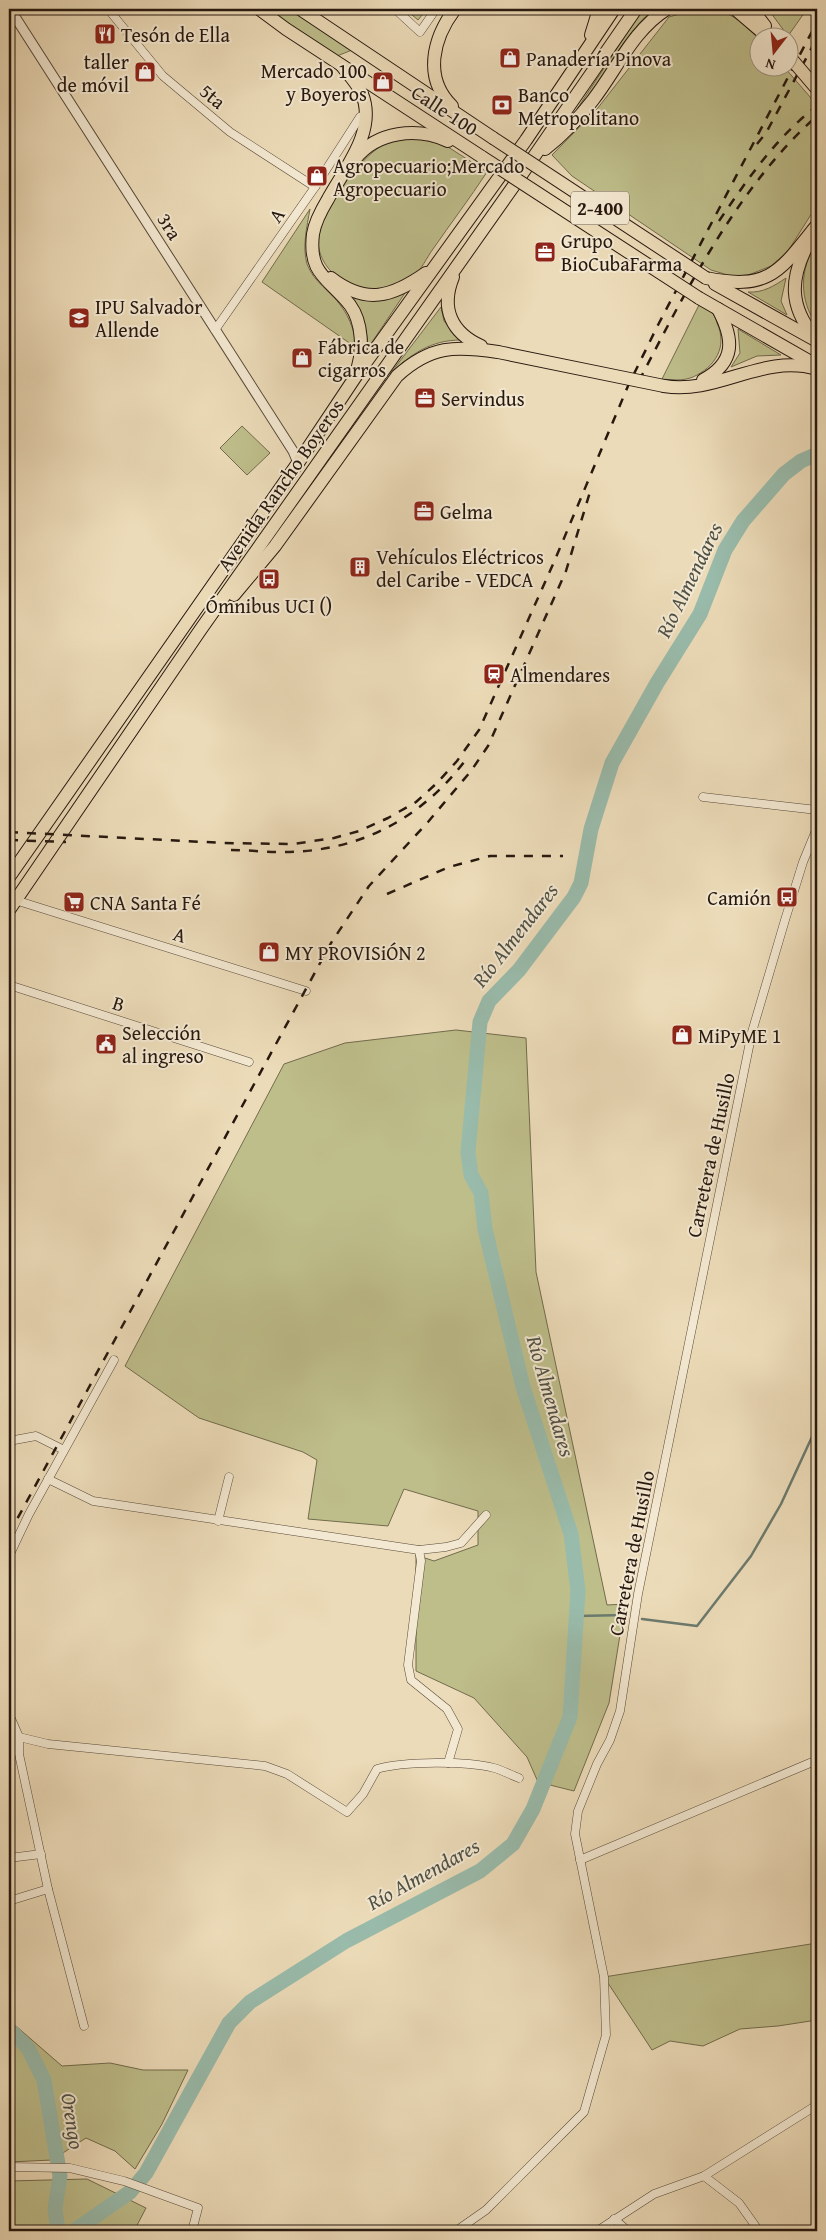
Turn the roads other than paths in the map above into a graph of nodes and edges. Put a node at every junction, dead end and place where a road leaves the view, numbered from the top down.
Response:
1 (10, 9) edge
2 (108, 9) edge
3 (259, 9) edge
4 (300, 9) edge
5 (395, 9) edge
6 (436, 9) edge
7 (455, 9) edge
8 (599, 9) edge
9 (614, 9) edge
10 (636, 9) edge
11 (668, 9) edge
12 (735, 9) edge
13 (752, 9) edge
14 (757, 28) edge
15 (766, 28) edge
16 (586, 49) junction
17 (342, 66) junction
18 (798, 67) edge
19 (817, 89) edge
20 (360, 117) dead end
21 (493, 138) junction
22 (482, 157) junction
23 (532, 160) junction
24 (343, 172) junction
25 (315, 187) junction
26 (817, 225) edge
27 (469, 248) junction
28 (314, 255) junction
29 (443, 255) junction
30 (706, 278) junction
31 (718, 309) junction
32 (215, 330) junction
33 (817, 341) edge
34 (498, 352) junction
35 (817, 367) edge
36 (356, 376) junction
37 (664, 386) junction
38 (298, 462) junction
39 (201, 630) junction
40 (703, 797) dead end
41 (817, 810) edge
42 (817, 828) edge
43 (9, 877) edge
44 (12, 905) edge
45 (9, 985) edge
46 (306, 990) dead end
47 (249, 1062) dead end
48 (114, 1360) dead end
49 (9, 1440) edge
50 (64, 1450) junction
51 (229, 1477) dead end
52 (48, 1479) junction
53 (486, 1515) dead end
54 (218, 1521) junction
55 (420, 1550) junction
56 (9, 1556) edge
57 (9, 1714) edge
58 (18, 1737) junction
59 (448, 1763) junction
60 (815, 1764) edge
61 (519, 1778) dead end
62 (40, 1854) junction
63 (9, 1858) edge
64 (580, 1860) junction
65 (48, 1889) junction
66 (9, 1901) edge
67 (84, 2026) dead end
68 (817, 2106) edge
69 (9, 2167) edge
70 (704, 2176) junction
71 (614, 2219) junction
72 (192, 2231) edge
73 (456, 2231) edge
74 (597, 2231) edge
75 (628, 2231) edge
76 (759, 2231) edge

1 - 32 street, 3ra
2 - 25 street, 5ta
3 - 17 highway, Calle 100 / 2-400
4 - 21 highway, Calle 100 / 2-400
5 - 6 street
7 - 21 highway
8 - 16 highway
9 - 16 highway, Avenida Rancho Boyeros
10 - 23 highway, Avenida Rancho Boyeros
11 - 23 highway
12 - 14 highway
13 - 15 highway
16 - 29 highway, Avenida Rancho Boyeros
17 - 22 highway, Calle 100 / 2-400
17 - 24 highway
18 - 19 highway, bridge
20 - 25 street, A
21 - 30 highway, Calle 100 / 2-400, bridge
22 - 24 highway
22 - 31 highway, Calle 100 / 2-400, bridge
23 - 27 highway, Avenida Rancho Boyeros
24 - 28 highway
25 - 32 street, A
26 - 30 highway
26 - 33 highway
27 - 34 highway
27 - 39 highway, Avenida Rancho Boyeros
28 - 29 highway
28 - 36 highway
29 - 36 highway, Avenida Rancho Boyeros
30 - 33 highway, Calle 100 / 2-400
31 - 35 highway, Calle 100 / 2-400
31 - 37 highway
32 - 38 street, 3ra
34 - 37 highway, bridge
34 - 39 highway
35 - 37 highway
36 - 38 highway, Avenida Rancho Boyeros
38 - 43 highway, Avenida Rancho Boyeros
39 - 44 highway, Avenida Rancho Boyeros
40 - 41 street
42 - 64 street, Carretera de Husillo
44 - 46 street, A
45 - 47 street, B
48 - 50 street
49 - 50 street
50 - 52 street
51 - 54 street
52 - 54 street
52 - 56 street
53 - 55 street
54 - 55 street
55 - 59 street
57 - 58 street
58 - 59 street
58 - 62 street
59 - 61 street
60 - 64 street
62 - 63 street
62 - 65 street
64 - 73 street, Carretera de Husillo
65 - 66 street
65 - 67 street
68 - 70 street
69 - 72 street
70 - 71 street
70 - 76 street
71 - 74 street
71 - 75 street

